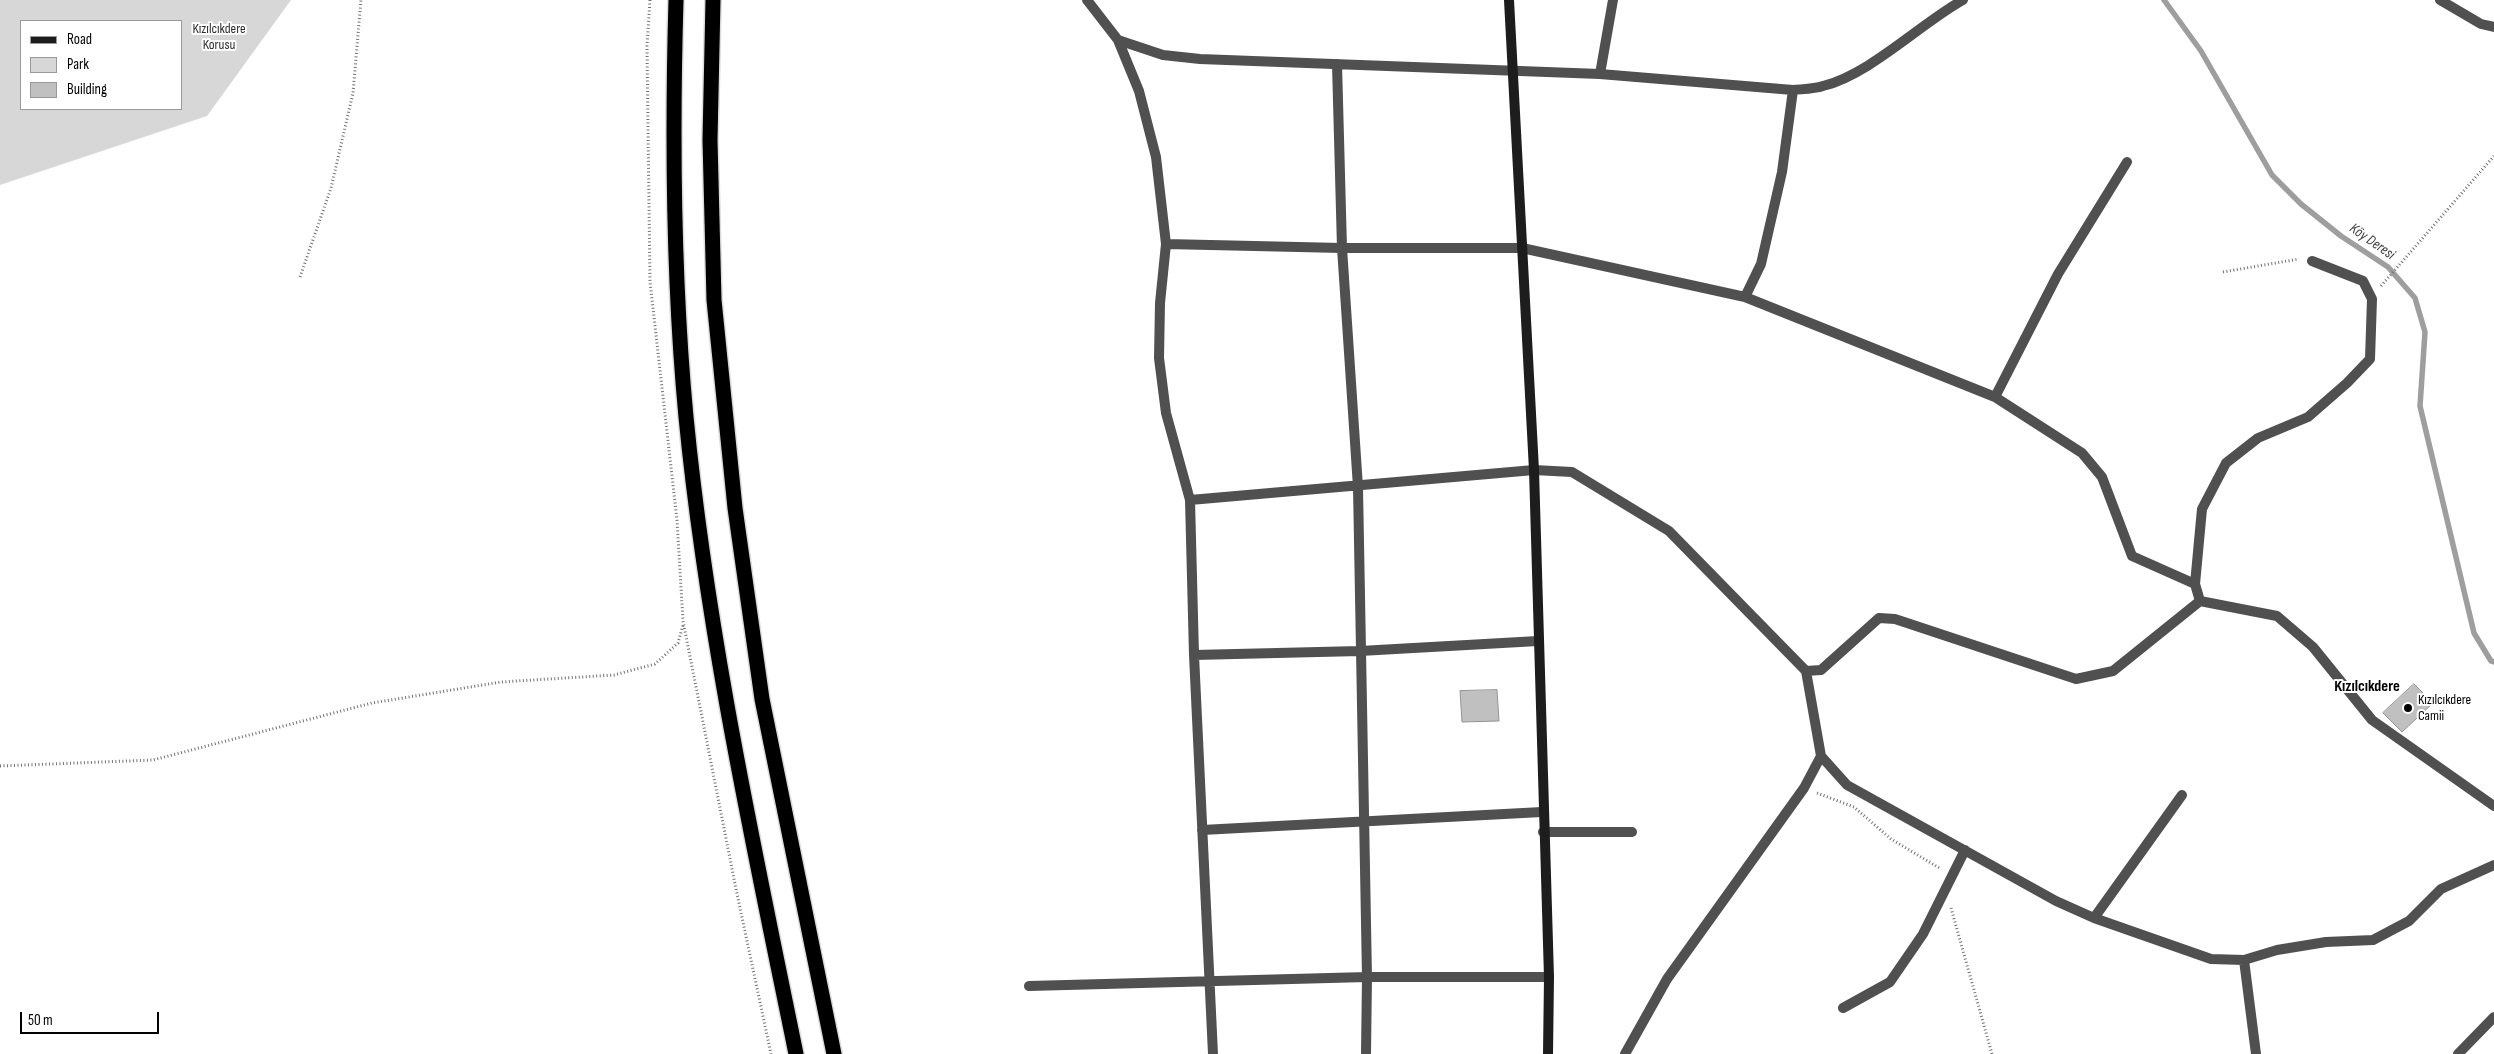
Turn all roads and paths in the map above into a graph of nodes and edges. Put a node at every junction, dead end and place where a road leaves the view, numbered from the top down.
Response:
1 (361, 0) edge
2 (676, 0) edge
3 (713, 0) edge
4 (1087, 0) edge
5 (1509, 0) edge
6 (1613, 0) edge
7 (1963, 0) edge
8 (2440, 0) edge
9 (2494, 27) edge
10 (1118, 40) junction
11 (1337, 64) junction
12 (1512, 70) junction
13 (1600, 74) junction
14 (1793, 90) junction
15 (2494, 156) edge
16 (2127, 162) dead end
17 (1166, 244) junction
18 (1342, 248) junction
19 (1522, 248) junction
20 (2312, 261) joint
21 (2223, 272) dead end
22 (300, 277) dead end
23 (2384, 283) dead end
24 (1745, 297) junction
25 (1995, 397) junction
26 (1534, 470) junction
27 (1358, 487) junction
28 (1190, 500) junction
29 (2195, 584) junction
30 (2200, 601) junction
31 (683, 622) dead end
32 (1538, 641) junction
33 (1360, 651) junction
34 (1194, 655) junction
35 (1806, 670) junction
36 (1821, 756) junction
37 (0, 766) edge
38 (1804, 788) junction
39 (2182, 795) dead end
40 (2494, 806) edge
41 (1542, 812) junction
42 (1363, 822) junction
43 (1202, 830) junction
44 (1543, 832) junction
45 (1632, 832) dead end
46 (1964, 850) junction
47 (2494, 865) edge
48 (1946, 890) junction
49 (2094, 918) junction
50 (2244, 960) junction
51 (1548, 977) junction
52 (1367, 978) junction
53 (1209, 982) junction
54 (1029, 986) dead end
55 (1843, 1008) dead end
56 (2494, 1017) edge
57 (796, 1054) edge
58 (834, 1054) edge
59 (1213, 1054) edge
60 (1366, 1054) edge
61 (1548, 1054) edge
62 (1625, 1054) edge
63 (1992, 1054) edge
64 (2256, 1054) edge
65 (2458, 1054) edge

1 - 22 path
2 - 57 highway
3 - 58 highway
4 - 10 street
5 - 12 street
6 - 13 street
7 - 14 street
8 - 9 street
10 - 11 street
10 - 17 street
11 - 12 street
11 - 18 street
12 - 13 street
12 - 19 street
13 - 14 street
14 - 24 street
15 - 23 path
16 - 25 street
17 - 18 street
17 - 28 street
18 - 19 street
18 - 27 street
19 - 24 street
19 - 26 street
20 - 21 path
20 - 29 street
24 - 25 street
25 - 29 street
26 - 27 street
26 - 32 street
26 - 35 street
27 - 28 street
27 - 33 street
28 - 34 street
29 - 30 street
30 - 35 street
30 - 40 street
31 - 37 path
32 - 33 street
32 - 41 street
33 - 34 street
33 - 42 street
34 - 43 street
35 - 36 street
36 - 38 street
36 - 46 street
38 - 48 path
38 - 62 street
39 - 49 street
41 - 42 street
41 - 44 street
42 - 43 street
42 - 52 street
43 - 53 street
44 - 45 street
44 - 51 street
46 - 48 street
46 - 49 street
47 - 50 street
48 - 55 street
48 - 63 path
49 - 50 street
50 - 64 street
51 - 52 street
51 - 61 street
52 - 53 street
52 - 60 street
53 - 54 street
53 - 59 street
56 - 65 street

